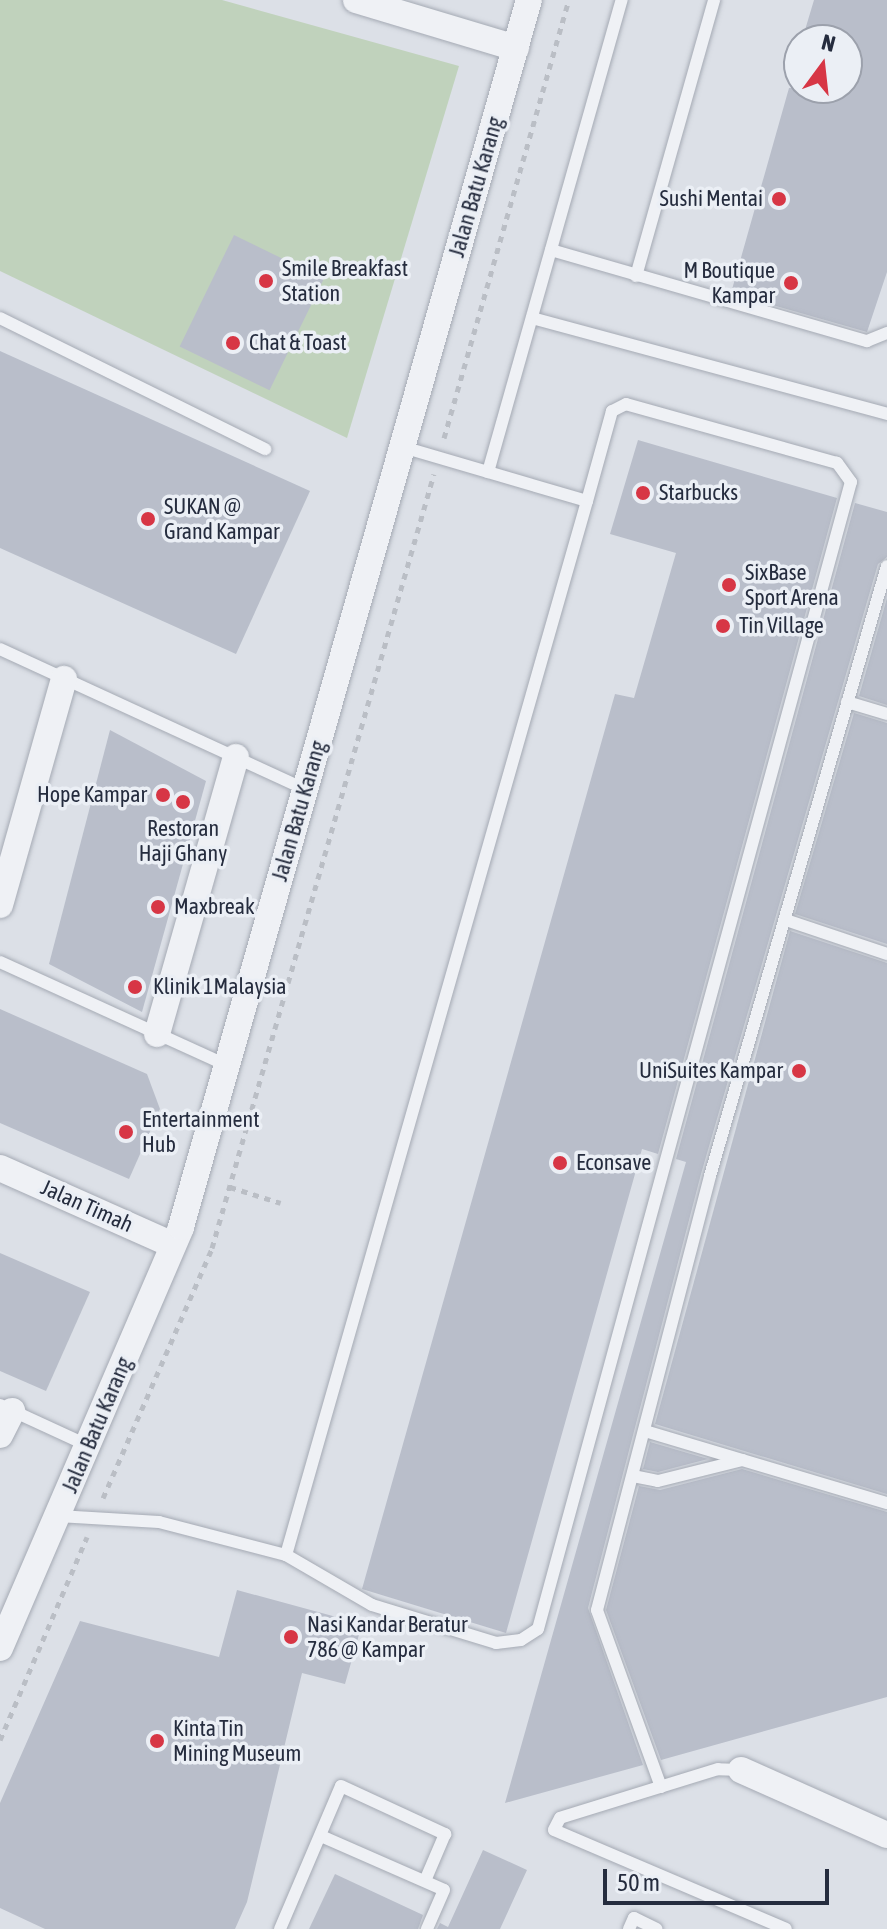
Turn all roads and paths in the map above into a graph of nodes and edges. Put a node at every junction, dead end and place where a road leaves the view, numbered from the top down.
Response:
1 (356, 0) edge
2 (529, 0) edge
3 (569, 0) edge
4 (622, 0) edge
5 (714, 0) edge
6 (516, 48) junction
7 (551, 250) junction
8 (636, 276) junction
9 (0, 318) edge
10 (532, 318) junction
11 (887, 333) edge
12 (887, 414) edge
13 (402, 447) junction
14 (265, 449) dead end
15 (439, 458) junction
16 (488, 472) junction
17 (587, 501) junction
18 (887, 566) edge
19 (0, 649) edge
20 (64, 679) junction
21 (847, 702) junction
22 (887, 714) edge
23 (236, 757) junction
24 (305, 789) junction
25 (0, 905) edge
26 (786, 920) junction
27 (887, 954) edge
28 (0, 962) edge
29 (157, 1034) junction
30 (226, 1065) junction
31 (0, 1168) edge
32 (230, 1187) junction
33 (281, 1203) dead end
34 (173, 1245) junction
35 (6, 1408) edge
36 (645, 1431) junction
37 (0, 1435) edge
38 (89, 1446) junction
39 (742, 1460) junction
40 (633, 1476) junction
41 (887, 1503) edge
42 (58, 1516) junction
43 (95, 1518) junction
44 (286, 1555) junction
45 (0, 1648) edge
46 (0, 1740) edge
47 (741, 1770) joint
48 (661, 1787) junction
49 (887, 1835) edge
50 (321, 1836) junction
51 (425, 1881) junction
52 (280, 1929) edge
53 (427, 1929) edge
54 (629, 1929) edge
55 (657, 1929) edge
56 (786, 1929) edge

1 - 6 street
2 - 6 street, Jalan Batu Karang
3 - 15 path
4 - 7 lane
5 - 8 lane
6 - 13 street, Jalan Batu Karang
7 - 8 lane
7 - 10 lane
8 - 11 lane
9 - 14 lane
10 - 12 lane
10 - 16 lane
13 - 15 lane
13 - 24 street, Jalan Batu Karang
15 - 16 lane
15 - 32 path
16 - 17 lane
17 - 44 lane
17 - 44 lane
18 - 21 lane
19 - 20 lane
20 - 23 lane
20 - 25 street
21 - 22 lane
21 - 26 lane
23 - 24 lane
23 - 29 street
24 - 30 street, Jalan Batu Karang
26 - 27 lane
26 - 36 lane
28 - 29 lane
29 - 30 lane
30 - 34 street, Jalan Batu Karang
31 - 34 street, Jalan Timah
32 - 33 path
32 - 43 path
34 - 38 street, Jalan Batu Karang
35 - 37 street
35 - 38 lane
36 - 39 lane
36 - 40 lane
38 - 42 street, Jalan Batu Karang
39 - 40 lane
39 - 41 lane
40 - 48 lane
42 - 43 lane
42 - 45 street, Jalan Batu Karang
43 - 44 lane
43 - 46 path
47 - 48 lane
47 - 49 street
48 - 56 lane
50 - 51 lane
50 - 51 lane
50 - 52 lane
51 - 53 lane
54 - 55 lane

